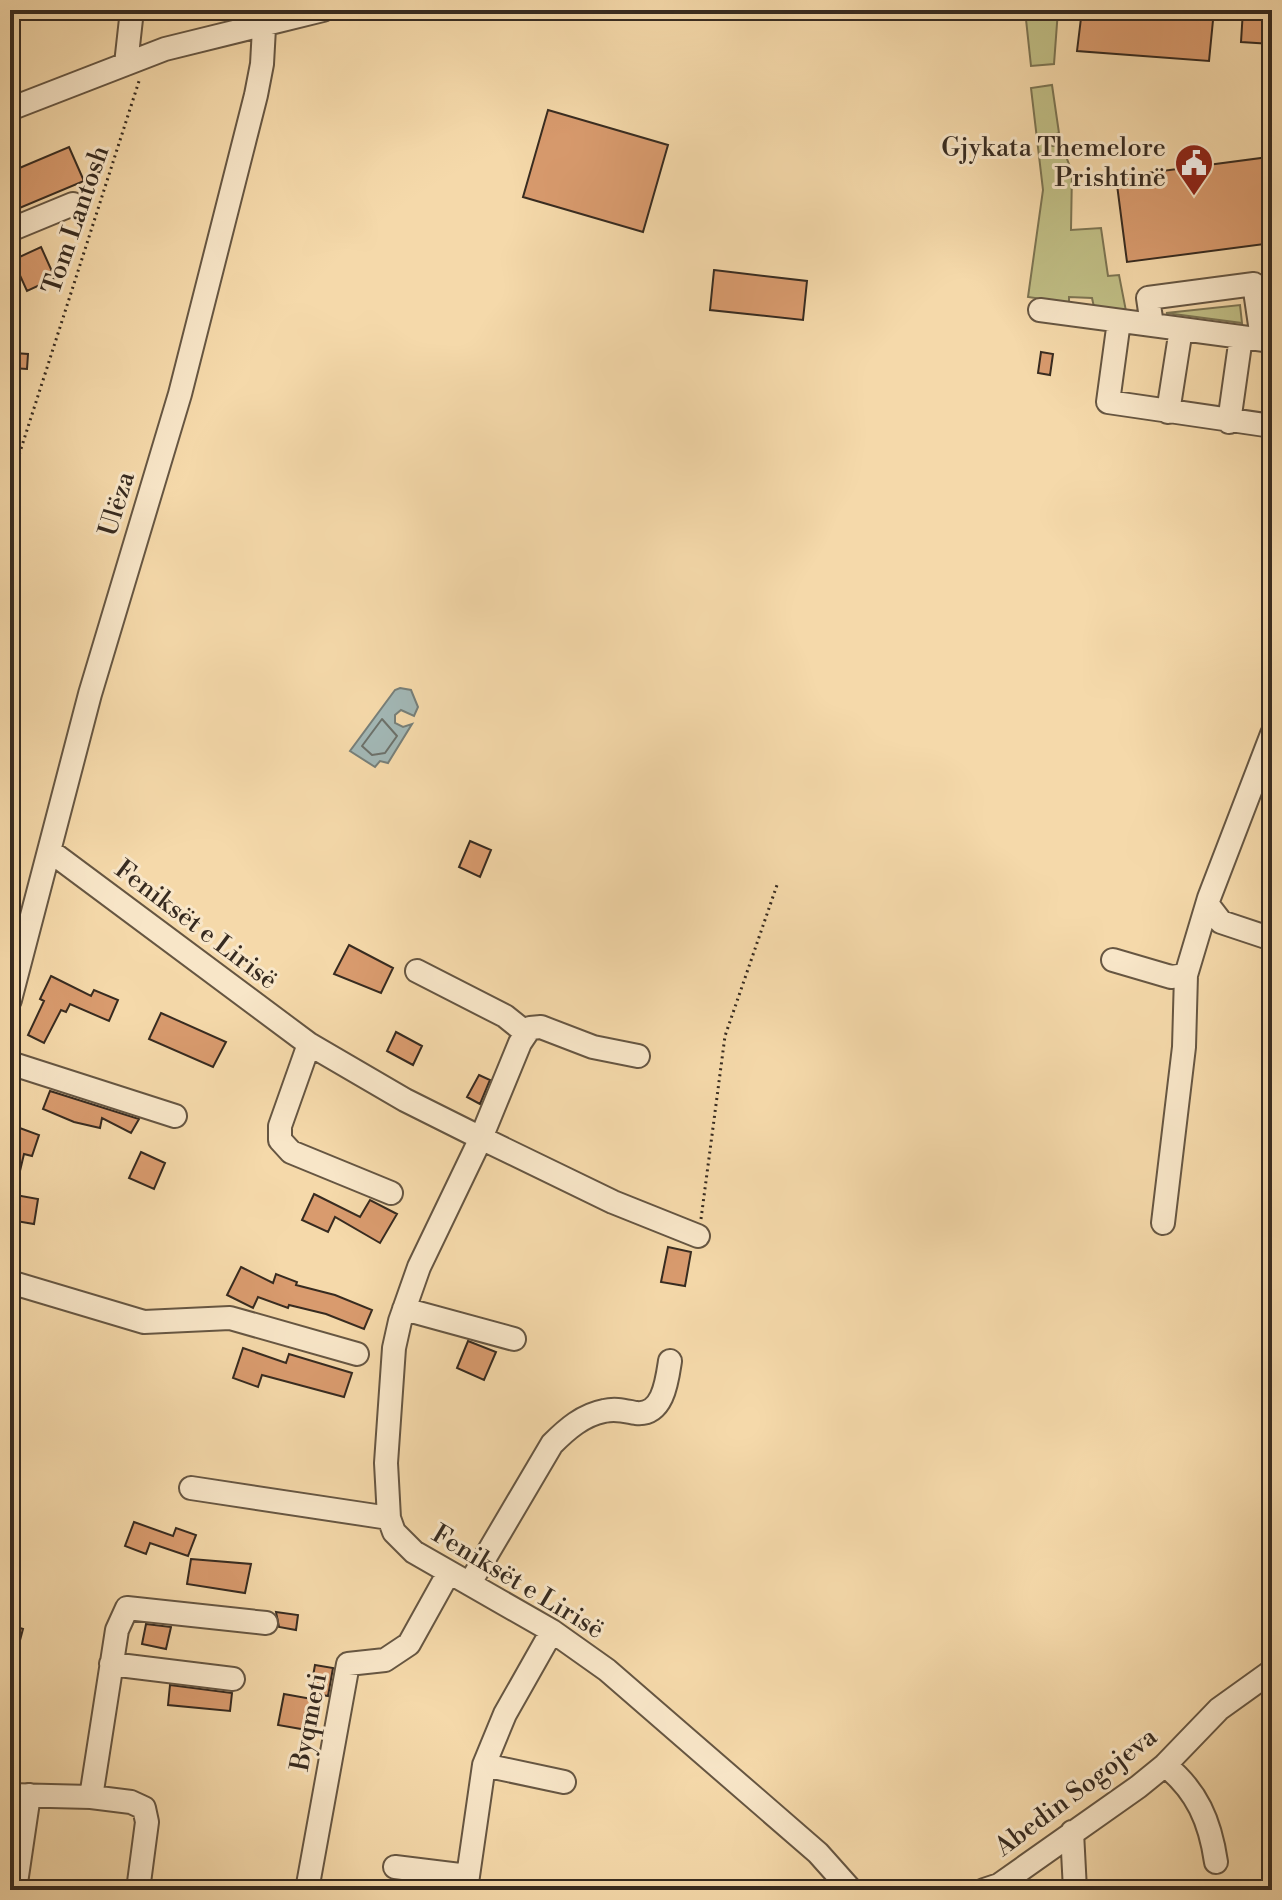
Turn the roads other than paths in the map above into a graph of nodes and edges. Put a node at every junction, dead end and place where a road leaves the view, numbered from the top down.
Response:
1 (132, 10) edge
2 (323, 10) edge
3 (265, 16) edge
4 (133, 61) junction
5 (10, 109) edge
6 (73, 204) dead end
7 (10, 230) edge
8 (1040, 310) dead end
9 (1119, 321) junction
10 (1152, 325) junction
11 (1272, 325) edge
12 (1181, 329) junction
13 (1241, 337) junction
14 (1272, 341) edge
15 (1168, 412) junction
16 (1229, 422) junction
17 (1272, 426) edge
18 (1272, 734) edge
19 (50, 851) junction
20 (1208, 905) junction
21 (1272, 939) edge
22 (1113, 960) dead end
23 (417, 971) dead end
24 (1186, 975) junction
25 (10, 1000) edge
26 (525, 1032) junction
27 (309, 1044) junction
28 (638, 1056) dead end
29 (10, 1063) edge
30 (175, 1116) dead end
31 (481, 1138) junction
32 (391, 1193) dead end
33 (1163, 1223) dead end
34 (698, 1236) road end
35 (10, 1282) edge
36 (404, 1309) junction
37 (514, 1339) dead end
38 (357, 1354) dead end
39 (670, 1361) dead end
40 (191, 1488) dead end
41 (389, 1518) junction
42 (449, 1572) junction
43 (470, 1583) junction
44 (266, 1623) dead end
45 (552, 1631) junction
46 (111, 1664) junction
47 (1272, 1671) edge
48 (233, 1679) dead end
49 (484, 1765) junction
50 (1165, 1765) junction
51 (564, 1782) dead end
52 (20, 1795) edge
53 (91, 1797) junction
54 (1072, 1832) junction
55 (1216, 1862) dead end
56 (395, 1867) dead end
57 (16, 1883) dead end
58 (467, 1883) edge
59 (138, 1890) edge
60 (307, 1890) edge
61 (851, 1890) edge
62 (984, 1890) edge
63 (1075, 1890) edge

1 - 4 street
2 - 3 street
3 - 4 street
3 - 19 street, Ulëza
4 - 5 street
6 - 7 street
8 - 9 street
9 - 10 street
9 - 15 street
10 - 11 street
10 - 12 street
12 - 13 street
12 - 15 street
13 - 14 street
13 - 16 street
15 - 16 street
16 - 17 street
18 - 20 street
19 - 25 street, Ulëza
19 - 27 street, Feniksët e Lirisë
20 - 21 street
20 - 24 street
22 - 24 street
23 - 26 street
24 - 33 street
26 - 28 street
26 - 31 street
27 - 31 street, Feniksët e Lirisë
27 - 32 street
29 - 30 street
31 - 34 street, Feniksët e Lirisë
31 - 36 street
35 - 38 street
36 - 37 street
36 - 41 street
39 - 43 street
40 - 41 street
41 - 42 street, Feniksët e Lirisë
42 - 43 street, Feniksët e Lirisë
42 - 60 street, Byqmeti
43 - 45 street, Feniksët e Lirisë
44 - 46 street
45 - 49 street
45 - 61 street, Feniksët e Lirisë
46 - 48 street
46 - 53 street
47 - 50 street, Abedin Sogojeva
49 - 51 street
49 - 58 street
50 - 54 street, Abedin Sogojeva
50 - 55 street
52 - 53 street
52 - 57 street
53 - 59 street
54 - 62 street, Abedin Sogojeva
54 - 63 street
56 - 58 street

